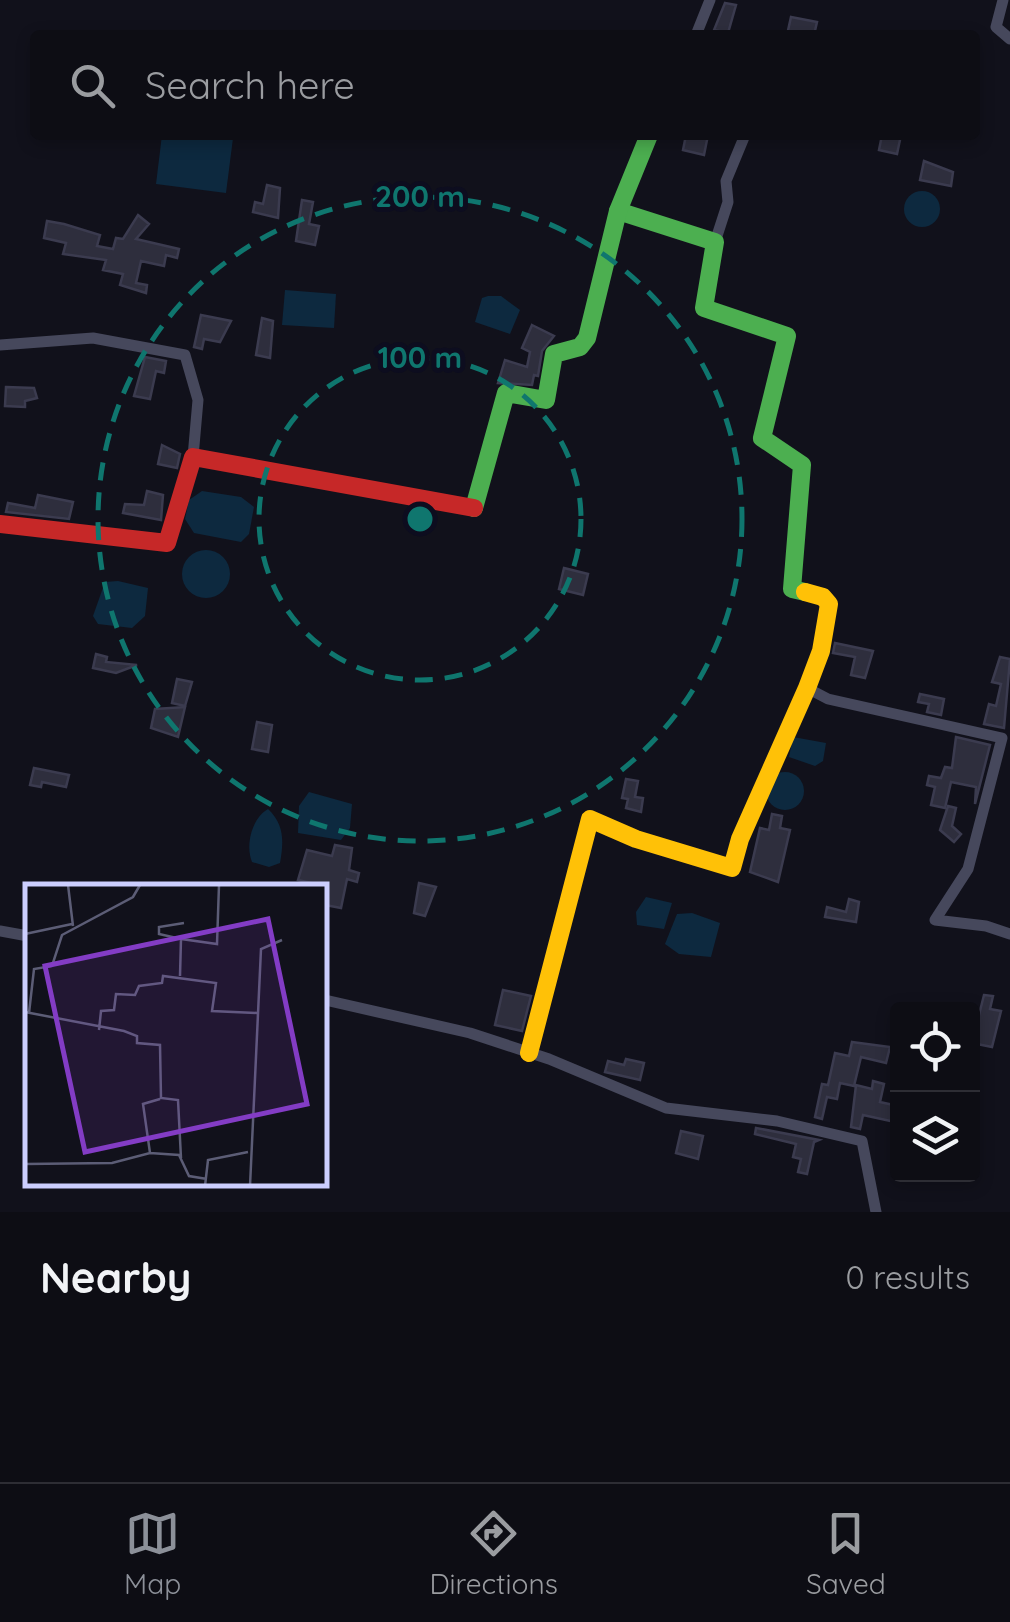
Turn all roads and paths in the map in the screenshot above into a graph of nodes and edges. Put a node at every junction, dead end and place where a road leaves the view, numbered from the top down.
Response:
1 (710, 0) edge
2 (1003, 0) edge
3 (698, 30) edge
4 (1010, 39) edge
5 (647, 140) edge
6 (742, 140) edge
7 (618, 211) junction
8 (715, 242) junction
9 (0, 345) edge
10 (193, 457) junction
11 (0, 524) edge
12 (807, 688) junction
13 (1010, 727) edge
14 (1002, 738) junction
15 (0, 931) edge
16 (1010, 934) edge
17 (25, 935) edge
18 (328, 1001) edge
19 (529, 1053) junction
20 (876, 1212) edge

1 - 3 street
2 - 4 street
5 - 7 street
6 - 8 street
7 - 8 street
7 - 10 street
8 - 12 street
9 - 10 street
10 - 11 street
12 - 14 street
12 - 19 street
13 - 14 street
14 - 16 street
15 - 17 street
18 - 19 street
19 - 20 street

